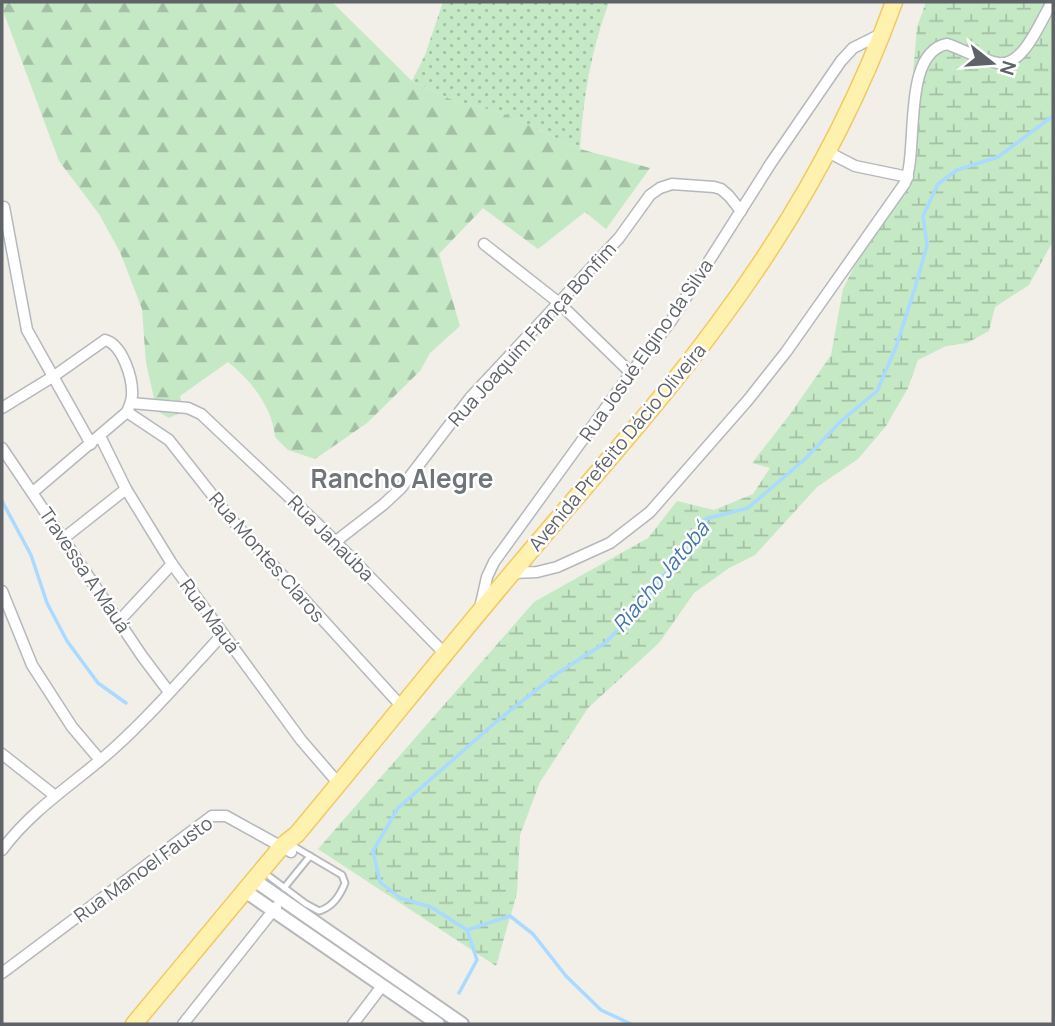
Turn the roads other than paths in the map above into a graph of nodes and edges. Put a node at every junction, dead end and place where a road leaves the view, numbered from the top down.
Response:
1 (894, 2) edge
2 (1052, 2) edge
3 (885, 29) junction
4 (828, 152) junction
5 (908, 177) junction
6 (4, 207) dead end
7 (741, 211) junction
8 (484, 244) dead end
9 (558, 302) junction
10 (631, 373) junction
11 (54, 376) junction
12 (2, 408) edge
13 (129, 408) junction
14 (100, 436) junction
15 (91, 444) junction
16 (2, 448) edge
17 (126, 489) junction
18 (33, 492) junction
19 (64, 538) junction
20 (335, 542) junction
21 (172, 564) junction
22 (512, 573) junction
23 (2, 591) edge
24 (479, 615) junction
25 (119, 621) junction
26 (223, 634) junction
27 (446, 655) junction
28 (169, 692) junction
29 (403, 708) junction
30 (2, 754) edge
31 (100, 760) junction
32 (340, 784) junction
33 (54, 796) junction
34 (291, 845) junction
35 (2, 850) edge
36 (310, 856) junction
37 (257, 886) junction
38 (283, 893) junction
39 (273, 910) junction
40 (376, 964) junction
41 (2, 973) edge
42 (368, 977) junction
43 (382, 986) junction
44 (134, 1024) edge
45 (147, 1024) edge
46 (183, 1024) edge
47 (353, 1024) edge
48 (438, 1024) edge
49 (462, 1024) edge

1 - 3 main road, Avenida Prefeito Dácio Oliveira
2 - 5 street
3 - 4 main road, Avenida Prefeito Dácio Oliveira
3 - 7 street, Rua Josué Elgino da Silva
4 - 5 street
4 - 22 main road, Avenida Prefeito Dácio Oliveira
5 - 22 street
6 - 11 street
7 - 9 street, Rua Joaquim França Bonfim
7 - 10 street, Rua Josué Elgino da Silva
8 - 9 street
9 - 10 street
9 - 20 street, Rua Joaquim França Bonfim
10 - 24 street, Rua Josué Elgino da Silva
11 - 12 street
11 - 13 street
11 - 15 street
13 - 14 street
13 - 20 street, Rua Janaúba
13 - 29 street, Rua Montes Claros
14 - 15 street
14 - 17 street, Rua Mauá
15 - 18 street
16 - 18 street, Travessa A Mauá
17 - 19 street
17 - 21 street, Rua Mauá
18 - 19 street, Travessa A Mauá
19 - 25 street, Travessa A Mauá
20 - 27 street, Rua Janaúba
21 - 25 street
21 - 26 street, Rua Mauá
22 - 24 main road, Avenida Prefeito Dácio Oliveira
23 - 31 street
24 - 27 main road, Avenida Prefeito Dácio Oliveira
25 - 28 street, Travessa A Mauá
26 - 28 street
26 - 32 street, Rua Mauá
27 - 29 main road, Avenida Prefeito Dácio Oliveira
28 - 31 street
29 - 32 main road, Avenida Prefeito Dácio Oliveira
30 - 33 street
31 - 33 street
32 - 34 main road, Avenida Prefeito Dácio Oliveira
33 - 35 street
34 - 36 lane
34 - 37 main road, Avenida Prefeito Dácio Oliveira
34 - 41 street, Rua Manoel Fausto
36 - 38 lane
36 - 38 lane
37 - 38 street
37 - 39 street
37 - 44 main road, Avenida Prefeito Dácio Oliveira
37 - 45 main road, Avenida Prefeito Dácio Oliveira
38 - 39 street
38 - 40 street
39 - 42 street
39 - 46 street
40 - 42 street
40 - 49 street
42 - 43 street
43 - 47 street
43 - 48 street

